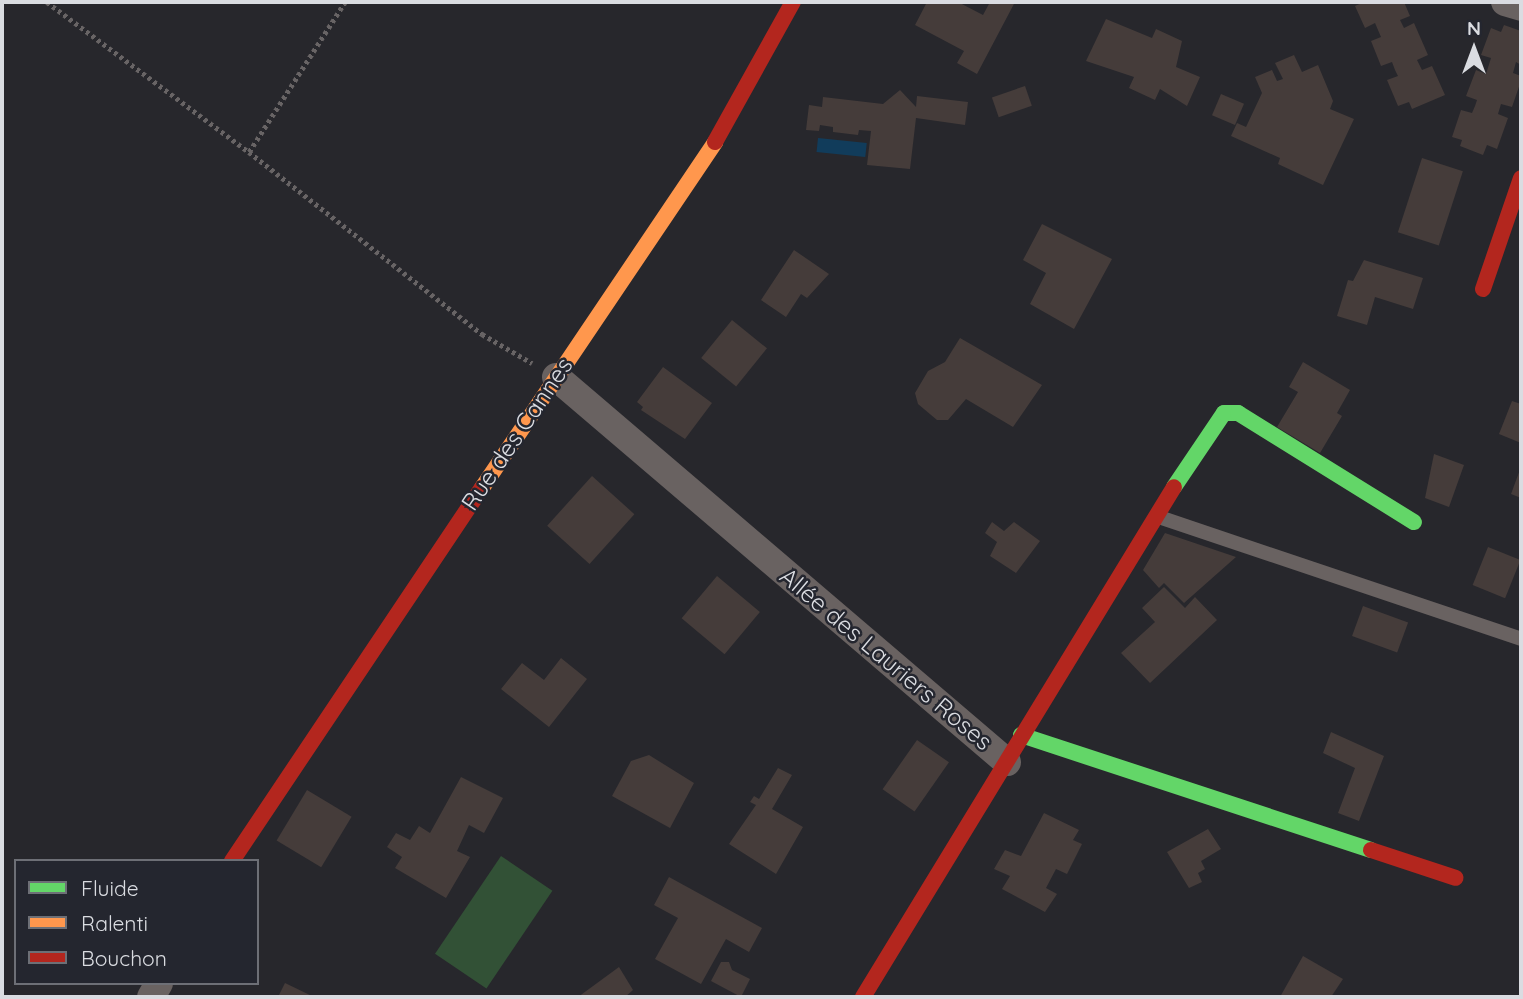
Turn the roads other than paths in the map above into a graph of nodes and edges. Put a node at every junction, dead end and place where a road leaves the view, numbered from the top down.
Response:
1 (793, 2) edge
2 (1505, 2) edge
3 (1521, 7) edge
4 (1521, 178) edge
5 (1483, 289) dead end
6 (556, 377) junction
7 (1155, 516) junction
8 (1413, 522) dead end
9 (1521, 639) edge
10 (1021, 735) junction
11 (1007, 762) junction
12 (233, 859) edge
13 (1456, 878) dead end
14 (863, 997) edge

1 - 6 street, Rue des Cannes
2 - 3 street
4 - 5 street
6 - 11 street, Allée des Lauriers Roses
6 - 12 street, Rue des Cannes
7 - 8 street
7 - 9 lane
7 - 10 street
10 - 11 street
10 - 13 street
11 - 14 street, Allée des Lauriers Roses

